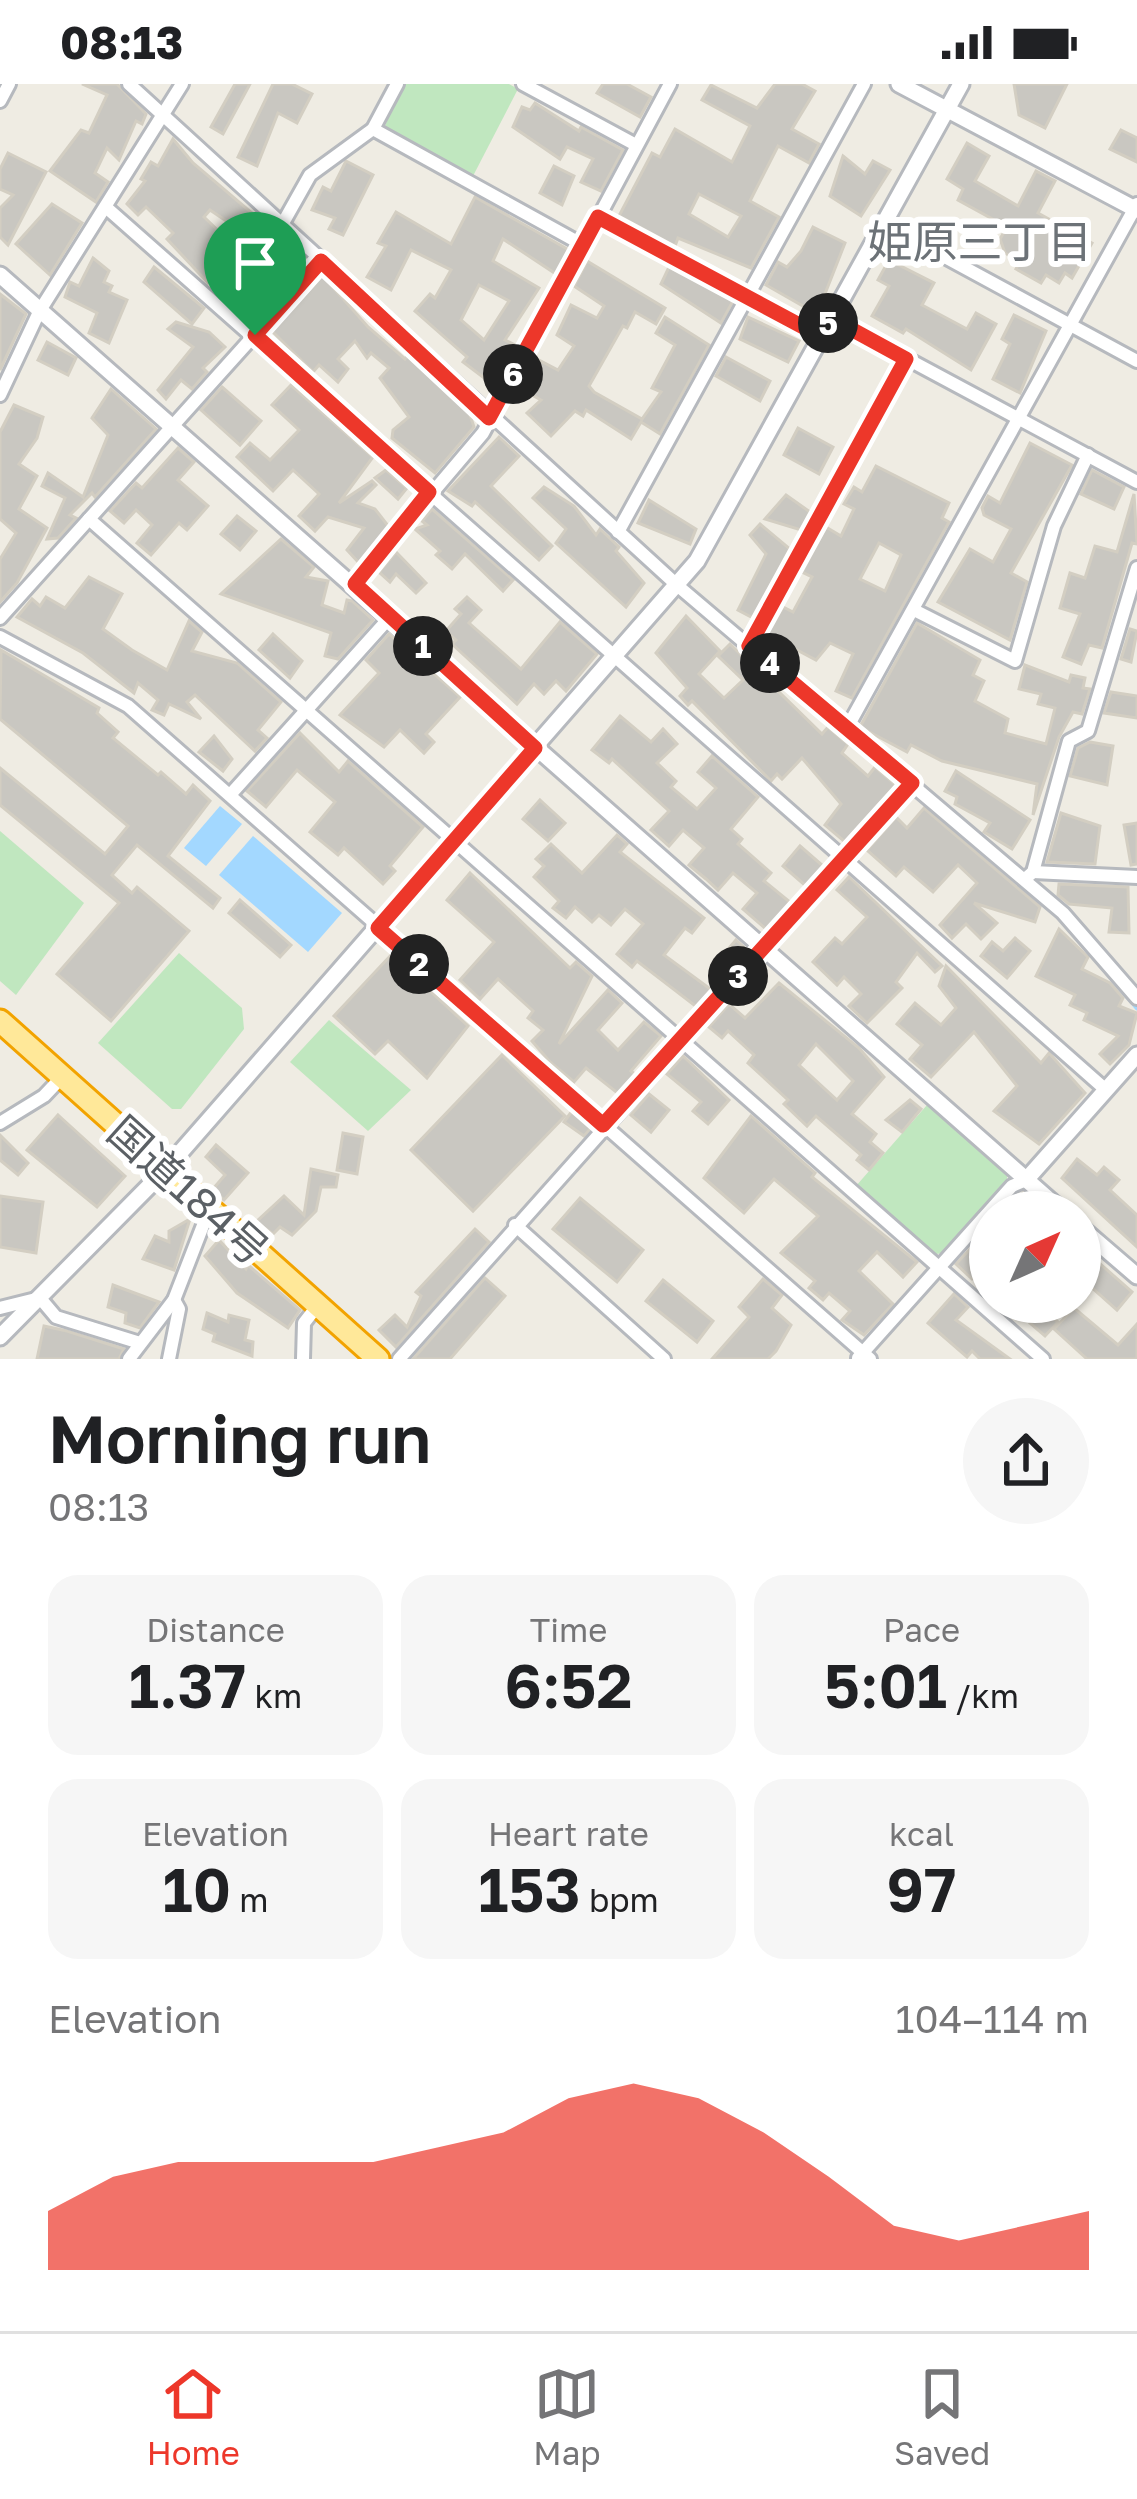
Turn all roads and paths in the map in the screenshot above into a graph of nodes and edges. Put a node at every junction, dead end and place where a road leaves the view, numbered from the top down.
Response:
1 (9, 84) edge
2 (129, 84) edge
3 (182, 84) edge
4 (397, 84) edge
5 (523, 84) edge
6 (670, 84) edge
7 (864, 84) edge
8 (899, 84) edge
9 (961, 84) edge
10 (0, 101) edge
11 (947, 110) junction
12 (165, 114) junction
13 (373, 129) junction
14 (636, 146) junction
15 (1136, 208) edge
16 (108, 209) junction
17 (598, 217) junction
18 (283, 224) junction
19 (884, 224) junction
20 (583, 244) junction
21 (321, 261) junction
22 (0, 275) edge
23 (746, 296) junction
24 (39, 312) junction
25 (831, 318) junction
26 (1071, 325) junction
27 (255, 335) junction
28 (820, 336) junction
29 (906, 359) junction
30 (1137, 361) edge
31 (0, 395) edge
32 (1019, 417) junction
33 (489, 418) junction
34 (170, 428) junction
35 (1088, 454) junction
36 (1137, 482) edge
37 (429, 492) junction
38 (88, 519) junction
39 (618, 532) junction
40 (1137, 568) edge
41 (355, 584) junction
42 (678, 586) junction
43 (914, 610) junction
44 (391, 616) junction
45 (0, 618) edge
46 (0, 637) edge
47 (749, 646) junction
48 (618, 657) junction
49 (305, 710) junction
50 (847, 728) junction
51 (535, 748) junction
52 (912, 783) junction
53 (230, 795) junction
54 (454, 843) junction
55 (845, 857) junction
56 (1029, 876) junction
57 (1137, 877) edge
58 (378, 928) junction
59 (764, 949) junction
60 (1137, 998) edge
61 (0, 1022) edge
62 (680, 1040) junction
63 (1137, 1055) edge
64 (62, 1077) junction
65 (1106, 1090) junction
66 (0, 1123) edge
67 (603, 1125) junction
68 (165, 1170) junction
69 (1026, 1180) junction
70 (1039, 1191) edge
71 (209, 1210) junction
72 (515, 1225) junction
73 (1101, 1245) edge
74 (940, 1268) junction
75 (1137, 1276) edge
76 (40, 1298) junction
77 (174, 1300) junction
78 (318, 1305) junction
79 (0, 1308) edge
80 (0, 1336) edge
81 (140, 1343) junction
82 (864, 1357) edge
83 (129, 1359) edge
84 (169, 1359) edge
85 (303, 1359) edge
86 (378, 1359) edge
87 (399, 1359) edge
88 (664, 1359) edge
89 (1043, 1359) edge

1 - 10 street
2 - 12 street
3 - 12 street
4 - 13 street
5 - 14 street
6 - 14 street
7 - 23 street
8 - 11 street
9 - 11 street
11 - 15 street
11 - 19 street
12 - 16 street
12 - 18 street
13 - 18 street
13 - 20 street
14 - 17 street
15 - 26 street
16 - 24 street
16 - 27 street
17 - 20 street
17 - 23 street
18 - 21 street
19 - 25 street
19 - 26 street
20 - 33 street
21 - 27 street
21 - 33 street
22 - 24 street
23 - 28 street
23 - 39 street
24 - 31 street
24 - 34 street
25 - 28 street
25 - 29 street
26 - 30 street
26 - 32 street
27 - 34 street
27 - 37 street
28 - 42 street
29 - 32 street
29 - 47 street
32 - 35 street
32 - 43 street
33 - 37 street
33 - 39 street
34 - 38 street
34 - 41 street
35 - 36 street
35 - 43 street
37 - 41 street
37 - 48 street
38 - 45 street
38 - 49 street
39 - 42 street
40 - 56 street
41 - 44 street
42 - 47 street
42 - 48 street
43 - 50 street
44 - 49 street
44 - 51 street
46 - 53 street
47 - 50 street
48 - 51 street
48 - 55 street
49 - 53 street
49 - 54 street
50 - 52 street
51 - 54 street
51 - 59 street
52 - 55 street
52 - 56 street
53 - 58 street
54 - 58 street
54 - 62 street
55 - 59 street
55 - 65 street
56 - 57 street
56 - 60 street
58 - 67 street
58 - 68 street
59 - 62 street
59 - 69 street
61 - 64 highway, 国道184号
62 - 67 street
62 - 74 street
63 - 65 street
64 - 66 street
64 - 68 highway, 国道184号
65 - 69 street
67 - 72 street
67 - 82 street
68 - 71 highway, 国道184号
68 - 76 street
69 - 70 street
69 - 74 street
71 - 77 street
71 - 78 highway, 国道184号
72 - 87 street
72 - 88 street
73 - 75 street
74 - 82 street
74 - 89 street
76 - 79 street
76 - 80 street
76 - 81 street
77 - 81 street
77 - 84 street
78 - 85 street
78 - 86 highway, 国道184号
81 - 83 street

